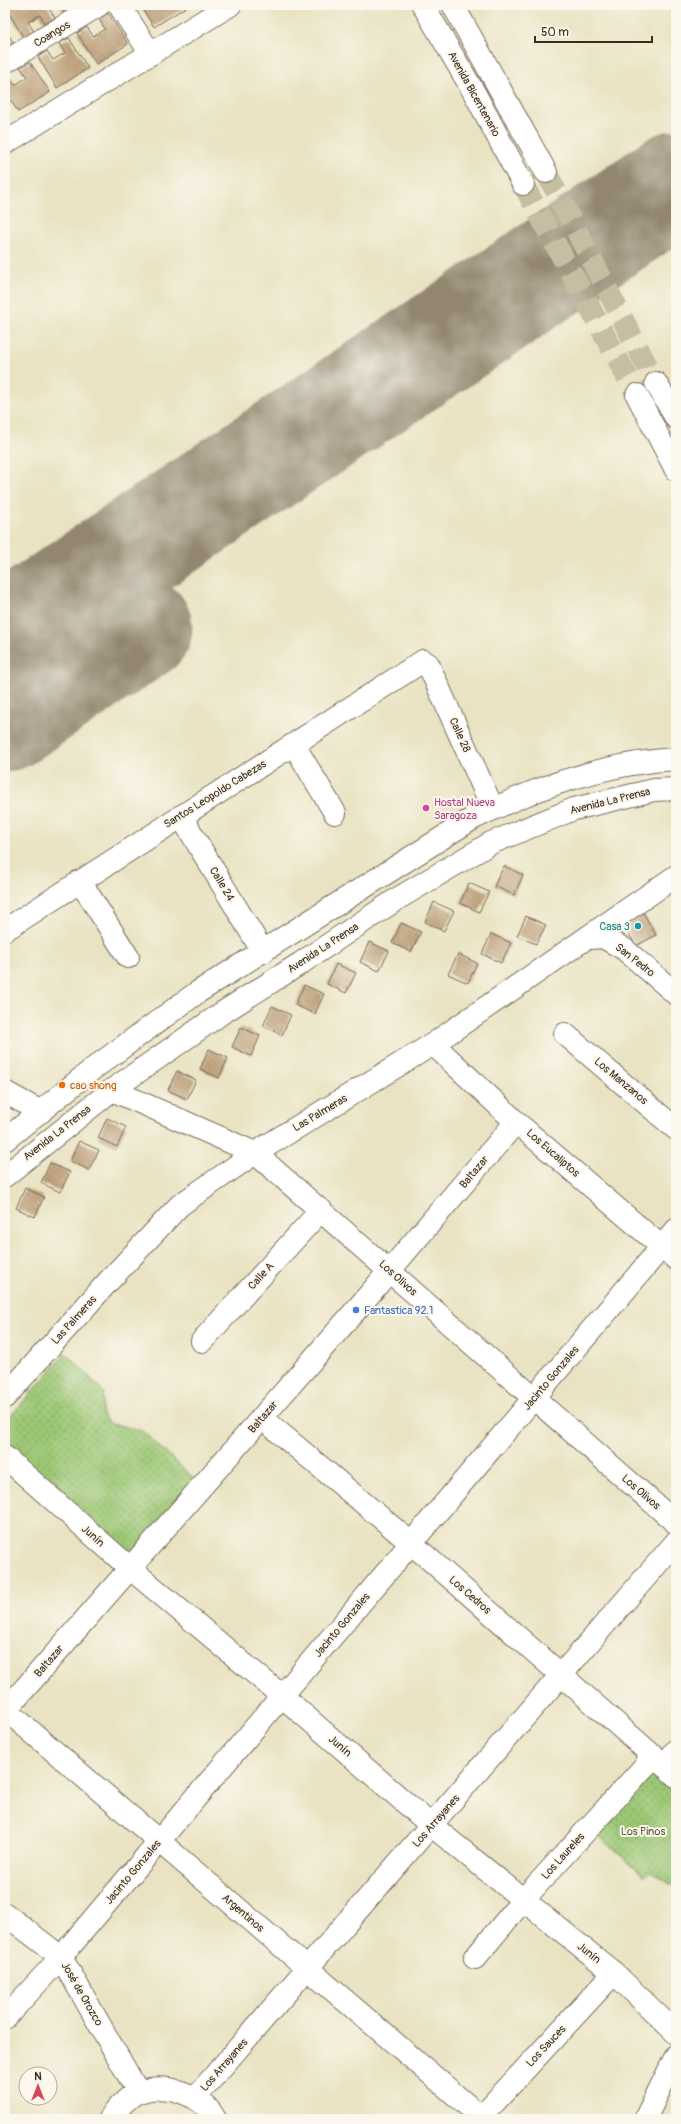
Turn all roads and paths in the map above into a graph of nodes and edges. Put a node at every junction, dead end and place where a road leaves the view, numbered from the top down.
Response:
1 (99, 5) edge
2 (118, 5) edge
3 (230, 5) edge
4 (423, 5) edge
5 (453, 5) edge
6 (151, 54) junction
7 (5, 62) edge
8 (5, 143) edge
9 (546, 172) tunnel mouth
10 (524, 184) tunnel mouth
11 (656, 383) tunnel mouth
12 (637, 395) tunnel mouth
13 (676, 418) edge
14 (676, 470) edge
15 (426, 662) joint
16 (294, 745) junction
17 (676, 759) edge
18 (676, 789) edge
19 (493, 809) junction
20 (335, 813) dead end
21 (181, 816) junction
22 (676, 876) edge
23 (80, 882) junction
24 (5, 930) edge
25 (589, 938) junction
26 (263, 952) junction
27 (128, 957) dead end
28 (676, 994) edge
29 (565, 1034) dead end
30 (433, 1044) junction
31 (112, 1090) junction
32 (5, 1092) edge
33 (41, 1112) junction
34 (516, 1122) junction
35 (676, 1129) edge
36 (5, 1140) edge
37 (255, 1153) junction
38 (5, 1176) edge
39 (321, 1210) junction
40 (676, 1230) edge
41 (669, 1253) edge
42 (390, 1271) junction
43 (202, 1341) dead end
44 (5, 1397) edge
45 (533, 1399) junction
46 (262, 1418) junction
47 (5, 1458) edge
48 (676, 1523) edge
49 (676, 1542) edge
50 (411, 1543) junction
51 (130, 1569) junction
52 (561, 1675) junction
53 (282, 1696) junction
54 (5, 1710) edge
55 (668, 1762) edge
56 (432, 1826) junction
57 (159, 1841) junction
58 (523, 1900) junction
59 (5, 1914) edge
60 (61, 1957) junction
61 (475, 1958) dead end
62 (309, 1969) junction
63 (614, 1973) junction
64 (5, 2018) edge
65 (676, 2032) edge
66 (676, 2056) edge
67 (138, 2092) junction
68 (195, 2098) junction
69 (480, 2118) edge
70 (109, 2119) edge
71 (215, 2119) edge
72 (645, 2119) edge

1 - 7 street, Coangos
2 - 6 street
3 - 6 street
4 - 10 street, Avenida Bicentenario
5 - 9 street
6 - 8 street
11 - 13 street
12 - 14 street
15 - 16 street, Santos Leopoldo Cabezas
15 - 19 street, Calle 28
16 - 20 street
16 - 21 street, Santos Leopoldo Cabezas
17 - 19 street
18 - 31 street, Avenida La Prensa
19 - 26 street
21 - 23 street, Santos Leopoldo Cabezas
21 - 26 street, Calle 24
22 - 25 street, Las Palmeras
23 - 24 street, Santos Leopoldo Cabezas
23 - 27 street
25 - 28 street, San Pedro
25 - 30 street, Las Palmeras
26 - 33 street
29 - 35 street, Los Manzanos
30 - 34 street, Los Eucaliptos
30 - 37 street, Las Palmeras
31 - 37 street, Los Olivos
31 - 38 street, Avenida La Prensa
32 - 33 street
33 - 36 street
34 - 41 street, Los Eucaliptos
34 - 42 street, Baltazar
37 - 39 street, Los Olivos
37 - 44 street, Las Palmeras
39 - 42 street, Los Olivos
39 - 43 street, Calle A
40 - 41 street, Jacinto Gonzales
41 - 45 street, Jacinto Gonzales
42 - 45 street, Los Olivos
42 - 46 street, Baltazar
45 - 48 street, Los Olivos
45 - 50 street, Jacinto Gonzales
46 - 50 street, Los Cedros
46 - 51 street, Baltazar
47 - 51 street, Junín
49 - 52 street, Los Arrayanes
50 - 52 street, Los Cedros
50 - 53 street, Jacinto Gonzales
51 - 53 street, Junín
51 - 54 street, Baltazar
52 - 55 street, Los Cedros
52 - 56 street, Los Arrayanes
53 - 56 street, Junín
53 - 57 street, Jacinto Gonzales
54 - 57 street, Argentinos
55 - 58 street, Los Laureles
56 - 58 street, Junín
56 - 62 street, Los Arrayanes
57 - 60 street, Jacinto Gonzales
57 - 62 street, Argentinos
58 - 61 street, Los Laureles
58 - 63 street, Junín
59 - 60 street, José de Orozco
60 - 64 street, Jacinto Gonzales
60 - 67 street, José de Orozco
62 - 68 street, Los Arrayanes
62 - 69 street, Argentinos
63 - 65 street, Junín
63 - 69 street, Los Sauces
66 - 72 street
67 - 68 street
67 - 70 street
68 - 71 street

